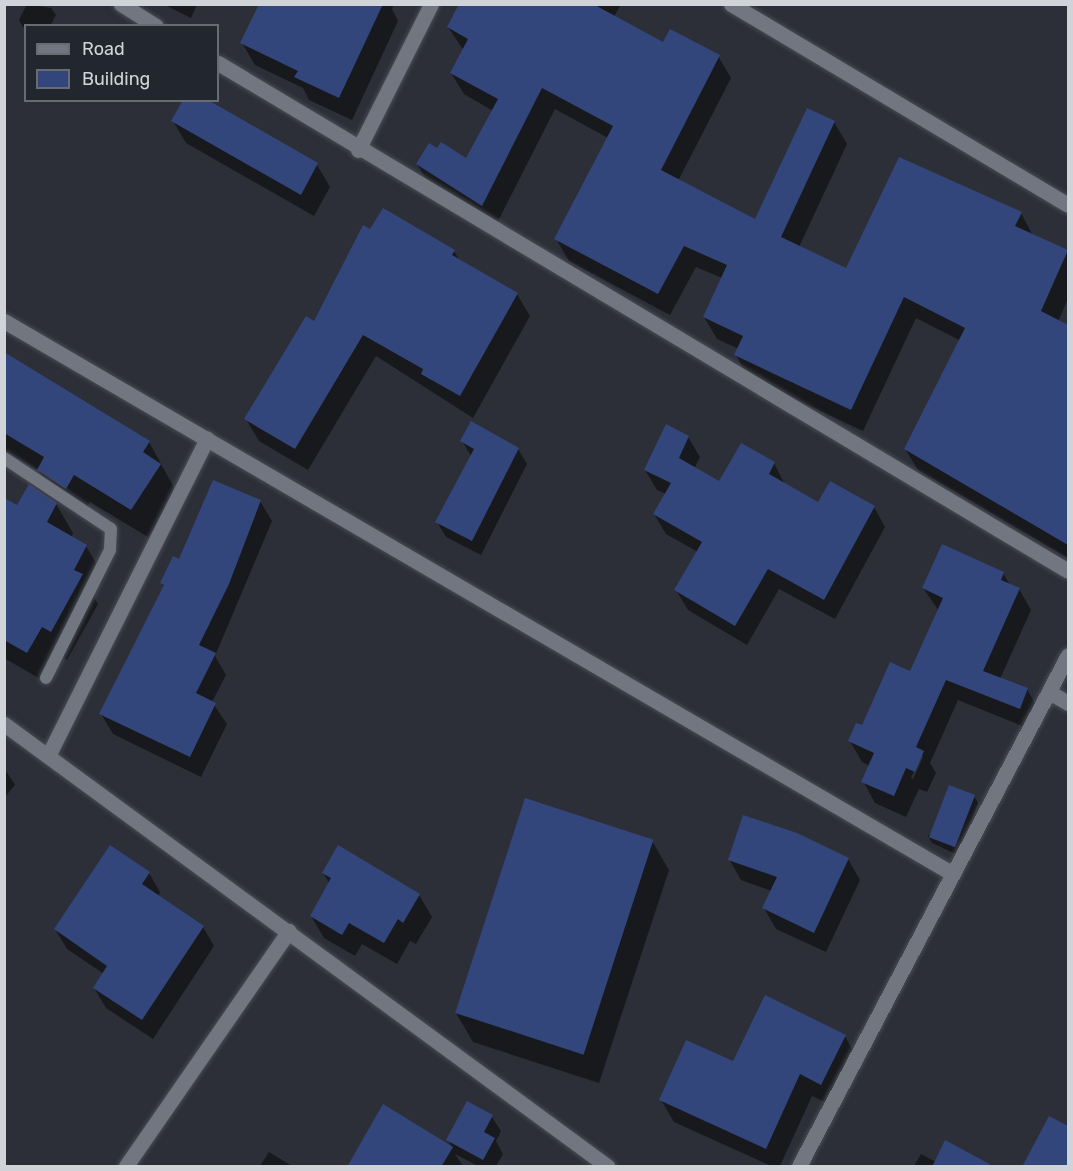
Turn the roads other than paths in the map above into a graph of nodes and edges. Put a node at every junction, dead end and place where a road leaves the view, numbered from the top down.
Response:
1 (121, 4) edge
2 (431, 4) edge
3 (731, 4) edge
4 (153, 24) edge
5 (219, 64) edge
6 (358, 150) junction
7 (1068, 205) edge
8 (4, 321) edge
9 (207, 440) junction
10 (4, 458) edge
11 (1068, 571) edge
12 (1068, 655) edge
13 (45, 678) dead end
14 (1049, 692) junction
15 (1068, 703) edge
16 (4, 724) edge
17 (48, 756) junction
18 (953, 874) junction
19 (289, 931) junction
20 (126, 1167) edge
21 (607, 1167) edge
22 (799, 1167) edge

1 - 4 street
2 - 6 street
3 - 7 street
5 - 6 street
6 - 11 street
8 - 9 street
9 - 17 street
9 - 18 street
10 - 13 lane
12 - 14 street
14 - 15 street
14 - 18 street
16 - 17 street
17 - 19 street
18 - 22 street
19 - 20 street
19 - 21 street

